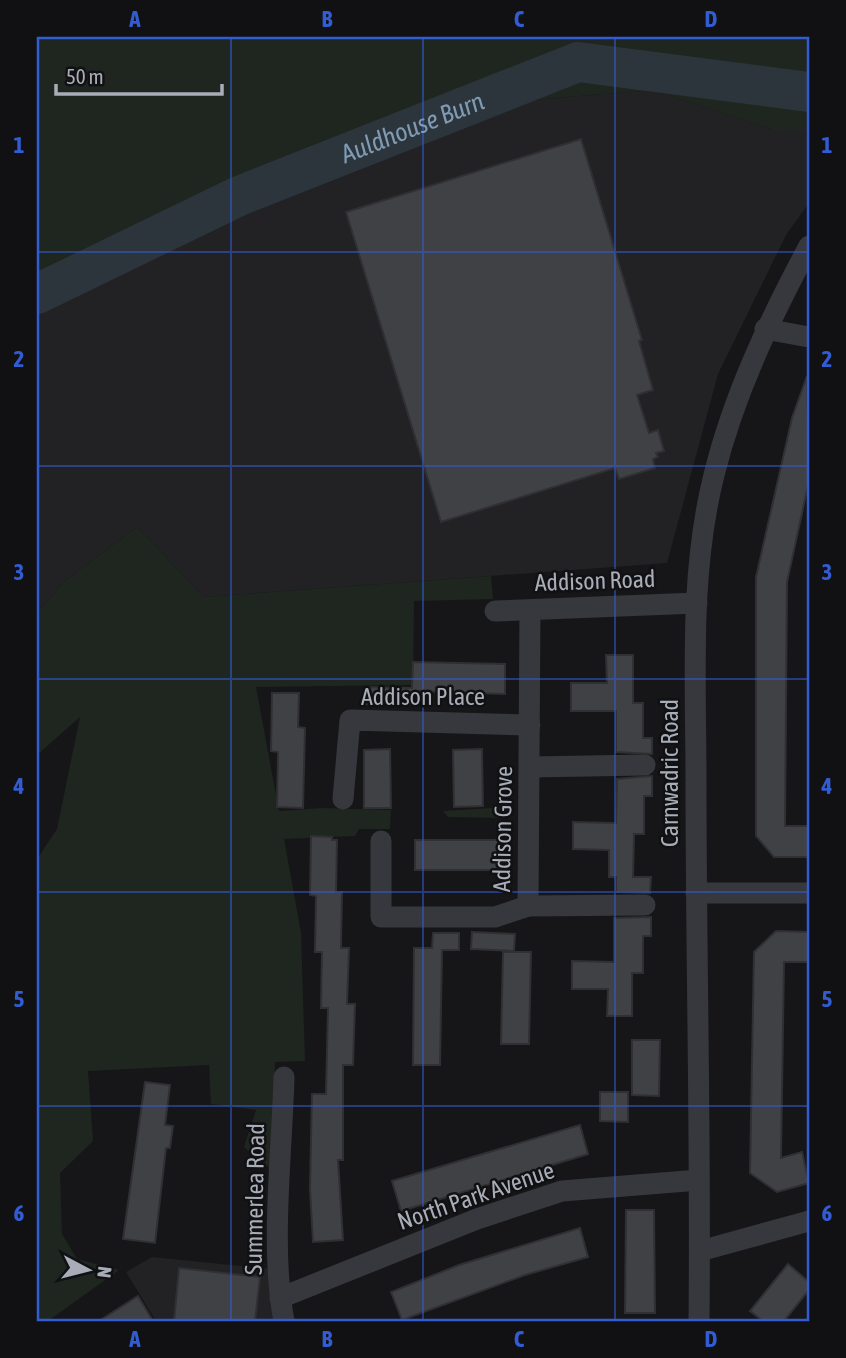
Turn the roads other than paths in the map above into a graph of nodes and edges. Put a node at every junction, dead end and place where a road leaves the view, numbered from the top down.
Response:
1 (809, 246) edge
2 (765, 329) junction
3 (809, 337) edge
4 (697, 603) junction
5 (530, 610) junction
6 (495, 611) dead end
7 (530, 725) junction
8 (645, 765) dead end
9 (530, 767) junction
10 (343, 799) dead end
11 (381, 841) dead end
12 (696, 893) junction
13 (809, 893) edge
14 (645, 905) dead end
15 (528, 906) junction
16 (284, 1077) dead end
17 (699, 1180) junction
18 (809, 1221) edge
19 (700, 1251) junction
20 (280, 1298) junction
21 (284, 1321) edge
22 (699, 1321) edge

1 - 2 street, Carnwadric Road
2 - 3 street
2 - 4 street, Carnwadric Road
4 - 5 street, Addison Road
4 - 12 street, Carnwadric Road
5 - 6 street, Addison Road
5 - 7 street, Addison Grove
7 - 9 street, Addison Grove
7 - 10 street, Addison Place
8 - 9 street
9 - 15 street, Addison Grove
11 - 15 street, Addison Grove
12 - 13 street
12 - 17 street, Carnwadric Road
14 - 15 street
16 - 20 street, Summerlea Road
17 - 19 street, Carnwadric Road
17 - 20 street, North Park Avenue
18 - 19 street
19 - 22 street, Carnwadric Road
20 - 21 street, Summerlea Road

